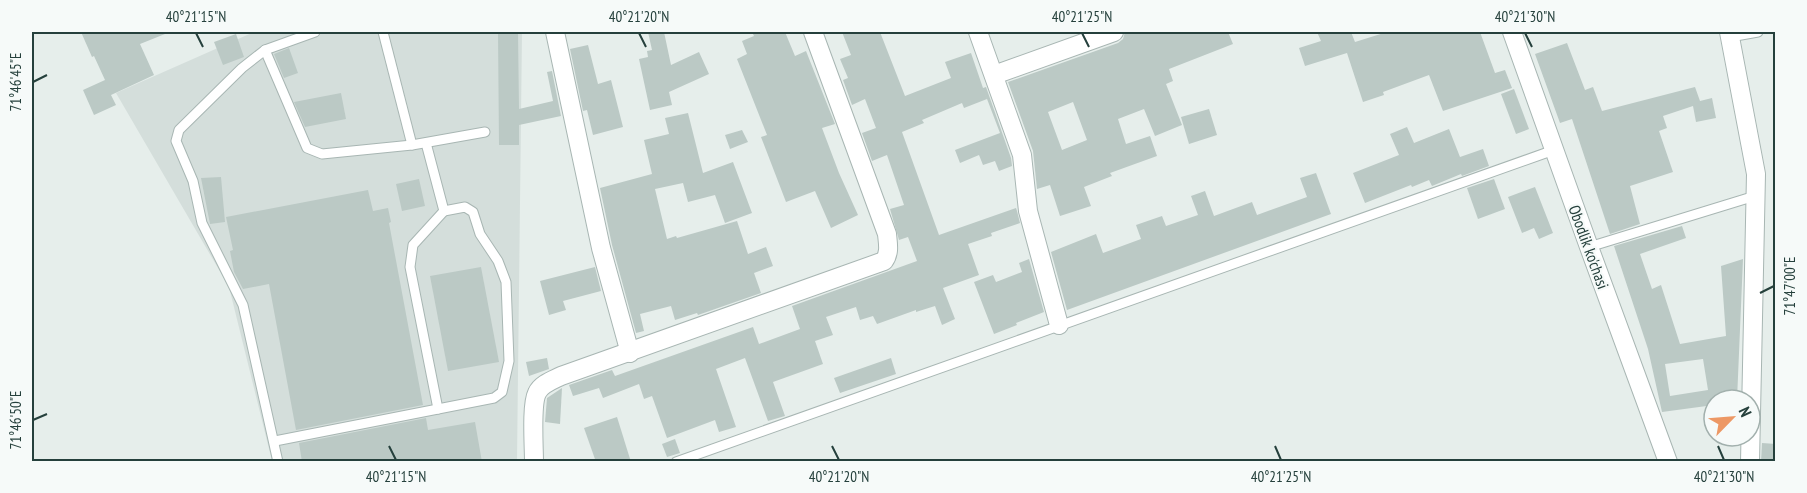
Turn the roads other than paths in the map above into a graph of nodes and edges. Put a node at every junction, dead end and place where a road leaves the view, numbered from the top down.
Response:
1 (315, 32) edge
2 (383, 32) edge
3 (555, 32) edge
4 (813, 32) edge
5 (978, 32) edge
6 (1114, 32) edge
7 (1512, 32) edge
8 (1758, 32) edge
9 (1730, 34) edge
10 (265, 50) junction
11 (994, 75) junction
12 (485, 132) dead end
13 (426, 142) junction
14 (412, 145) junction
15 (1554, 150) junction
16 (1755, 196) junction
17 (444, 211) junction
18 (1588, 247) junction
19 (1059, 325) junction
20 (630, 353) junction
21 (438, 409) junction
22 (275, 441) junction
23 (278, 462) edge
24 (534, 462) edge
25 (676, 462) edge
26 (1668, 462) edge
27 (1750, 462) edge

1 - 10 lane
2 - 14 lane
3 - 20 street
4 - 20 street
5 - 11 street
6 - 11 street
7 - 15 street, Obodlik ko'chasi
8 - 9 lane
9 - 16 street
10 - 14 lane
10 - 22 lane
11 - 19 street
12 - 13 lane
13 - 14 lane
13 - 17 lane
15 - 18 street, Obodlik ko'chasi
15 - 19 lane
16 - 18 lane
16 - 27 street
17 - 21 lane
17 - 21 lane
18 - 26 street, Obodlik ko'chasi
19 - 25 lane
20 - 24 street
21 - 22 lane
22 - 23 lane

